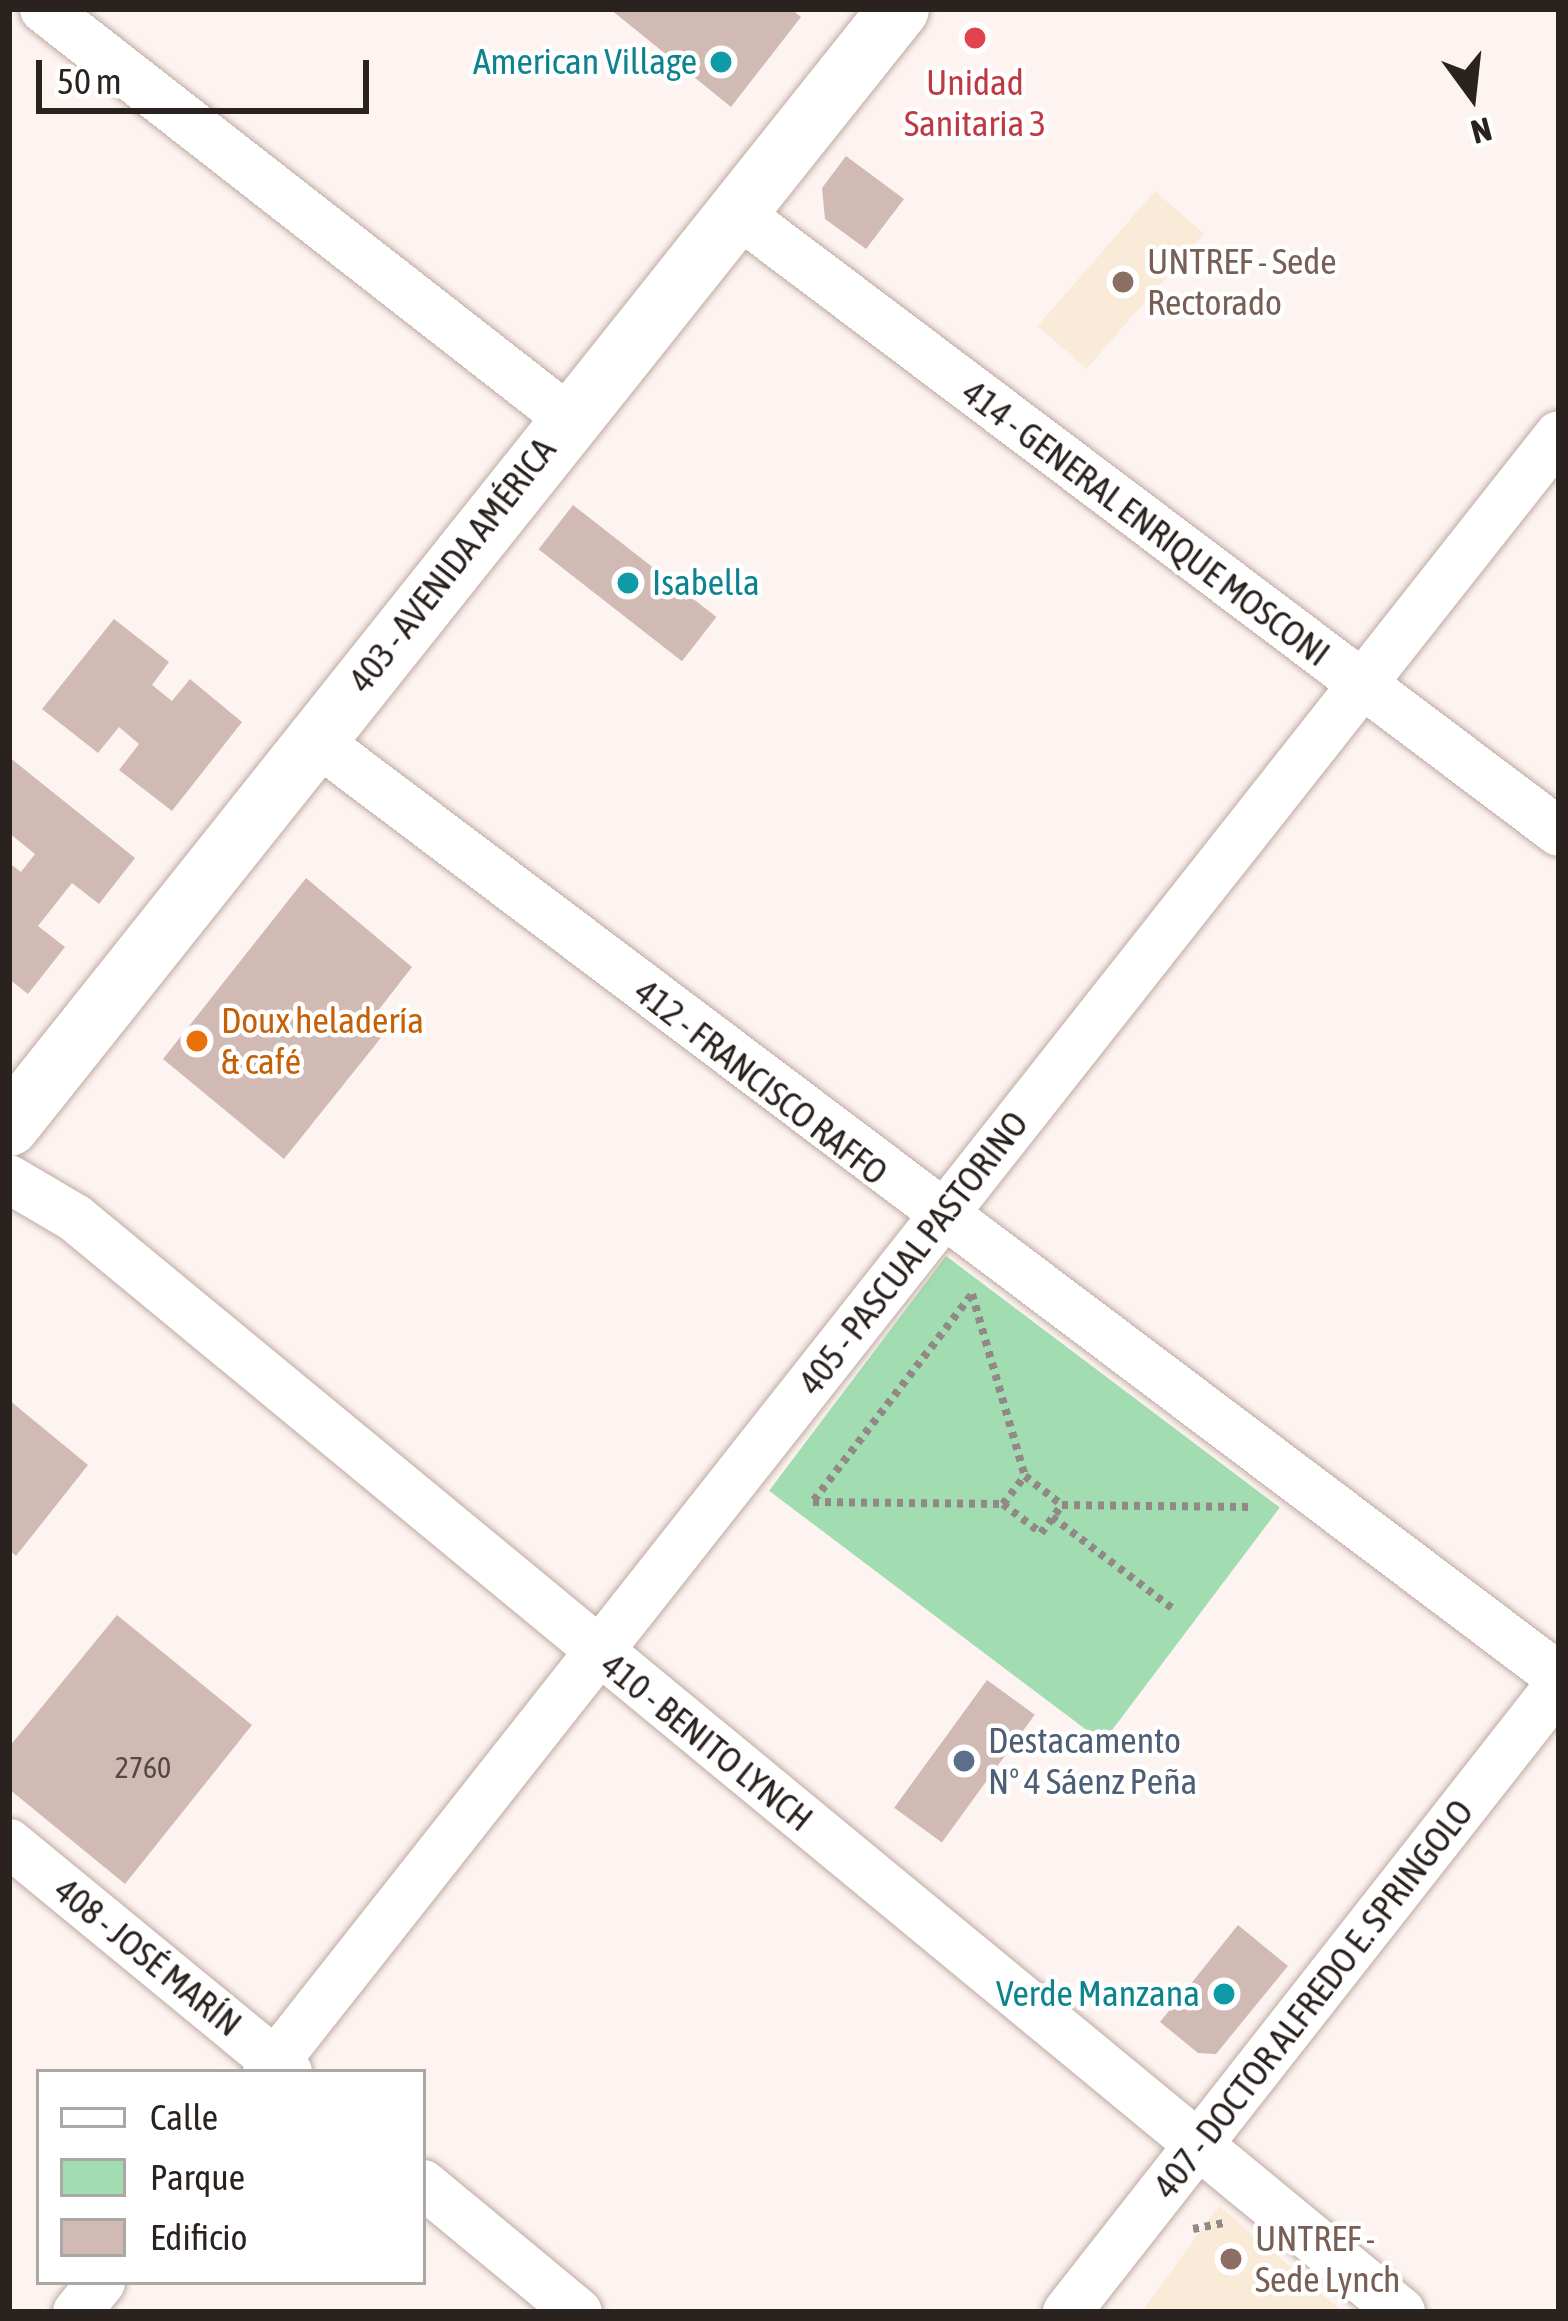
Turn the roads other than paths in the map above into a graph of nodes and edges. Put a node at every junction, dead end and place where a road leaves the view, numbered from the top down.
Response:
1 (44, 9) edge
2 (899, 9) edge
3 (736, 212) junction
4 (568, 418) junction
5 (1559, 435) edge
6 (1361, 686) junction
7 (314, 739) junction
8 (1559, 832) edge
9 (9, 1126) edge
10 (9, 1179) edge
11 (940, 1220) junction
12 (598, 1653) junction
13 (1559, 1681) edge
14 (9, 1843) edge
15 (277, 2069) edge
16 (1199, 2145) junction
17 (426, 2186) edge
18 (99, 2285) edge
19 (77, 2312) edge
20 (578, 2312) edge
21 (1067, 2312) edge
22 (1401, 2312) edge

1 - 4 street
2 - 3 main road, 403 - AVENIDA AMÉRICA
3 - 4 main road, 403 - AVENIDA AMÉRICA
3 - 6 street, 414 - GENERAL ENRIQUE MOSCONI
4 - 7 main road, 403 - AVENIDA AMÉRICA
5 - 6 street, 405 - PASCUAL PASTORINO
6 - 8 street, 414 - GENERAL ENRIQUE MOSCONI
6 - 11 street, 405 - PASCUAL PASTORINO
7 - 9 main road, 403 - AVENIDA AMÉRICA
7 - 11 street, 412 - FRANCISCO RAFFO
10 - 12 street, 410 - BENITO LYNCH
11 - 12 street, 405 - PASCUAL PASTORINO
11 - 13 street, 412 - FRANCISCO RAFFO
12 - 15 street, 405 - PASCUAL PASTORINO
12 - 16 street, 410 - BENITO LYNCH
13 - 16 street, 407 - DOCTOR ALFREDO E. SPRINGOLO
14 - 15 street, 408 - JOSÉ MARÍN
16 - 21 street, 407 - DOCTOR ALFREDO E. SPRINGOLO
16 - 22 street, 410 - BENITO LYNCH
17 - 20 street
18 - 19 street

